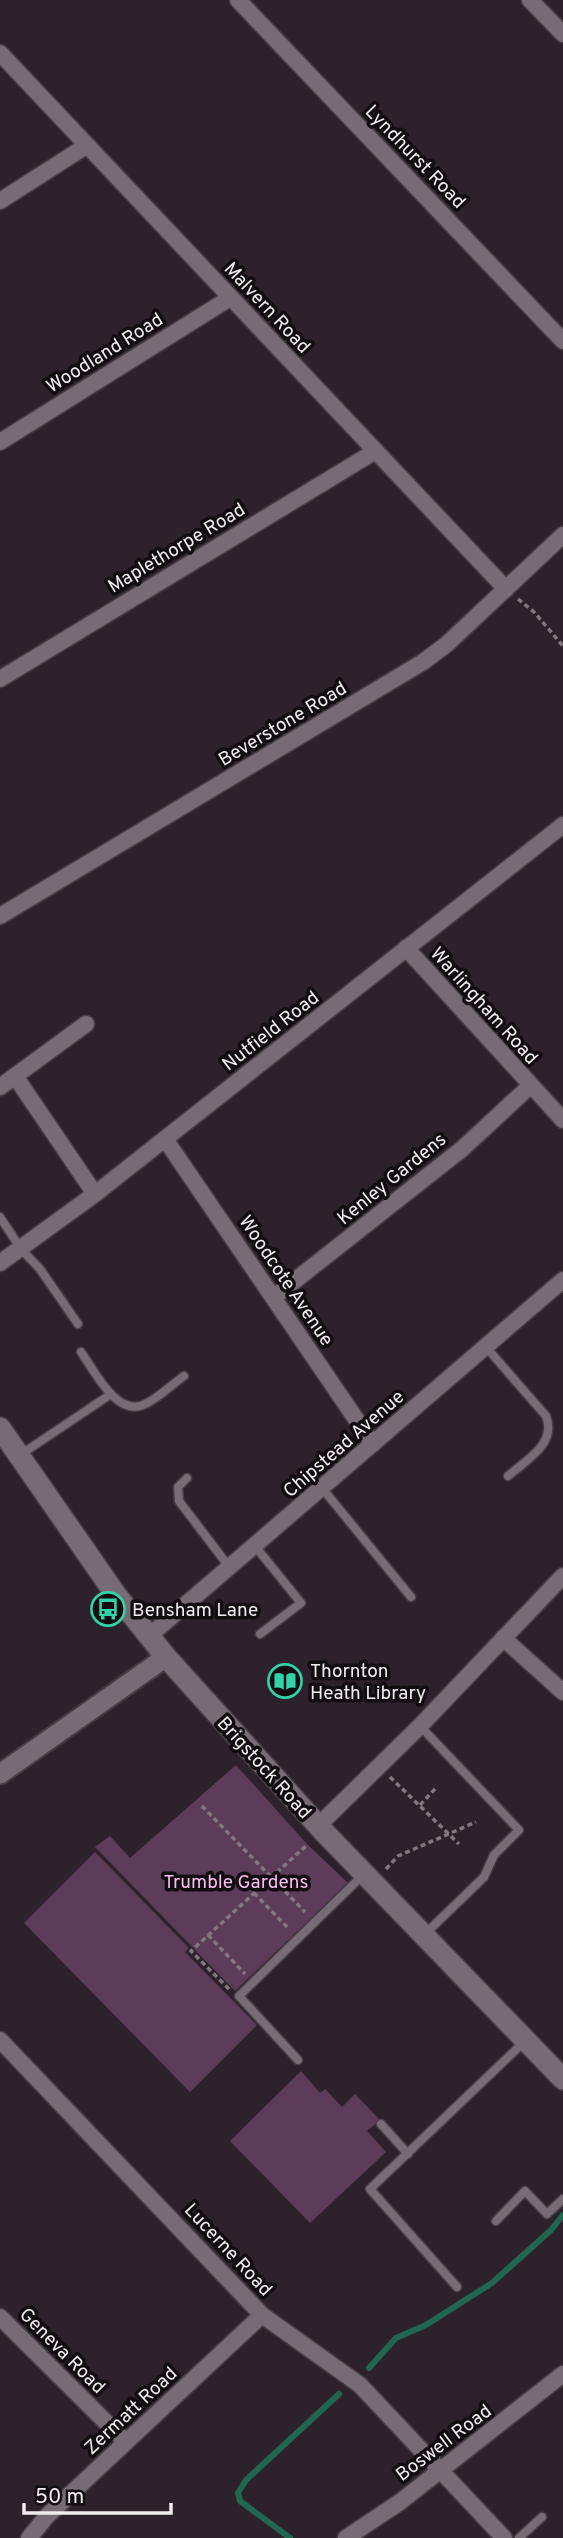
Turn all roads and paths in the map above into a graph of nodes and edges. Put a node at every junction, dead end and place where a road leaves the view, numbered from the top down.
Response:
1 (238, 0) edge
2 (530, 0) edge
3 (563, 34) edge
4 (0, 53) edge
5 (86, 146) junction
6 (0, 201) edge
7 (230, 298) junction
8 (563, 341) edge
9 (0, 442) edge
10 (374, 452) junction
11 (563, 536) edge
12 (506, 589) junction
13 (563, 646) edge
14 (0, 679) edge
15 (558, 830) edge
16 (563, 847) edge
17 (0, 916) edge
18 (406, 948) junction
19 (86, 1024) dead end
20 (15, 1076) junction
21 (530, 1086) junction
22 (0, 1087) edge
23 (563, 1120) edge
24 (165, 1139) junction
25 (94, 1194) junction
26 (0, 1216) edge
27 (21, 1249) junction
28 (0, 1264) edge
29 (563, 1280) edge
30 (274, 1297) junction
31 (78, 1324) dead end
32 (486, 1347) junction
33 (81, 1352) dead end
34 (184, 1376) dead end
35 (111, 1394) junction
36 (0, 1428) edge
37 (373, 1444) junction
38 (19, 1456) junction
39 (508, 1476) dead end
40 (187, 1478) dead end
41 (322, 1488) junction
42 (255, 1546) junction
43 (230, 1568) junction
44 (563, 1576) edge
45 (411, 1597) dead end
46 (260, 1634) dead end
47 (149, 1636) junction
48 (503, 1638) junction
49 (166, 1657) junction
50 (563, 1692) edge
51 (420, 1726) junction
52 (379, 1767) junction
53 (0, 1774) edge
54 (435, 1789) dead end
55 (202, 1806) dead end
56 (419, 1806) junction
57 (476, 1822) dead end
58 (320, 1828) junction
59 (448, 1834) junction
60 (459, 1844) dead end
61 (272, 1877) junction
62 (368, 1879) junction
63 (254, 1893) junction
64 (307, 1913) dead end
65 (208, 1936) junction
66 (424, 1936) junction
67 (298, 1939) junction
68 (253, 1983) junction
69 (239, 1996) junction
70 (0, 2040) edge
71 (527, 2040) junction
72 (298, 2060) dead end
73 (563, 2079) edge
74 (381, 2124) dead end
75 (408, 2154) junction
76 (563, 2199) edge
77 (496, 2221) dead end
78 (457, 2287) dead end
79 (262, 2315) junction
80 (0, 2317) edge
81 (563, 2374) edge
82 (126, 2442) junction
83 (441, 2471) junction
84 (542, 2517) dead end
85 (29, 2538) edge
86 (345, 2538) edge
87 (504, 2538) edge
88 (519, 2538) edge

1 - 8 street, Lyndhurst Road
2 - 3 street
4 - 5 street, Malvern Road
5 - 6 street
5 - 7 street, Malvern Road
7 - 9 street, Woodland Road
7 - 10 street, Malvern Road
10 - 12 street, Malvern Road
10 - 14 street, Maplethorpe Road
11 - 12 street, Beverstone Road
12 - 13 path
12 - 17 street, Beverstone Road
15 - 16 street
15 - 18 street, Nutfield Road
18 - 21 street, Warlingham Road
18 - 24 street, Nutfield Road
19 - 20 street
20 - 22 street
20 - 25 street
21 - 23 street, Warlingham Road
21 - 30 street, Kenley Gardens
24 - 25 street, Nutfield Road
24 - 30 street, Woodcote Avenue
25 - 27 street, Nutfield Road
26 - 27 lane
27 - 28 street, Nutfield Road
27 - 31 lane
29 - 32 street, Chipstead Avenue
30 - 37 street, Woodcote Avenue
32 - 37 street, Chipstead Avenue
32 - 39 lane
33 - 35 lane
34 - 35 lane
35 - 38 lane
36 - 38 main road, Brigstock Road
37 - 41 street, Chipstead Avenue
38 - 47 main road, Brigstock Road
40 - 43 lane
41 - 42 street, Chipstead Avenue
41 - 45 lane
42 - 43 street, Chipstead Avenue
42 - 46 lane
43 - 47 street, Chipstead Avenue
44 - 48 street
47 - 49 main road, Brigstock Road
48 - 50 street
48 - 51 street
49 - 53 street
49 - 58 main road, Brigstock Road
51 - 52 street
51 - 66 lane
52 - 56 path
52 - 58 street
54 - 56 path
55 - 61 path
56 - 59 path
57 - 59 path
58 - 61 path
58 - 62 main road, Brigstock Road
59 - 60 path
59 - 62 path
61 - 63 path
61 - 64 path
62 - 66 main road, Brigstock Road
62 - 67 lane
63 - 65 path
63 - 67 path
65 - 68 path
65 - 69 path
66 - 71 main road, Brigstock Road
67 - 68 lane
68 - 69 lane
69 - 72 lane
70 - 79 street, Lucerne Road
71 - 73 main road, Brigstock Road
71 - 75 lane
74 - 75 lane
75 - 78 lane
76 - 77 lane
79 - 82 street, Zermatt Road
79 - 83 street, Lucerne Road
80 - 82 street, Geneva Road
81 - 83 street, Boswell Road
82 - 85 street, Zermatt Road
83 - 86 street, Boswell Road
83 - 87 street, Lucerne Road
84 - 88 lane

